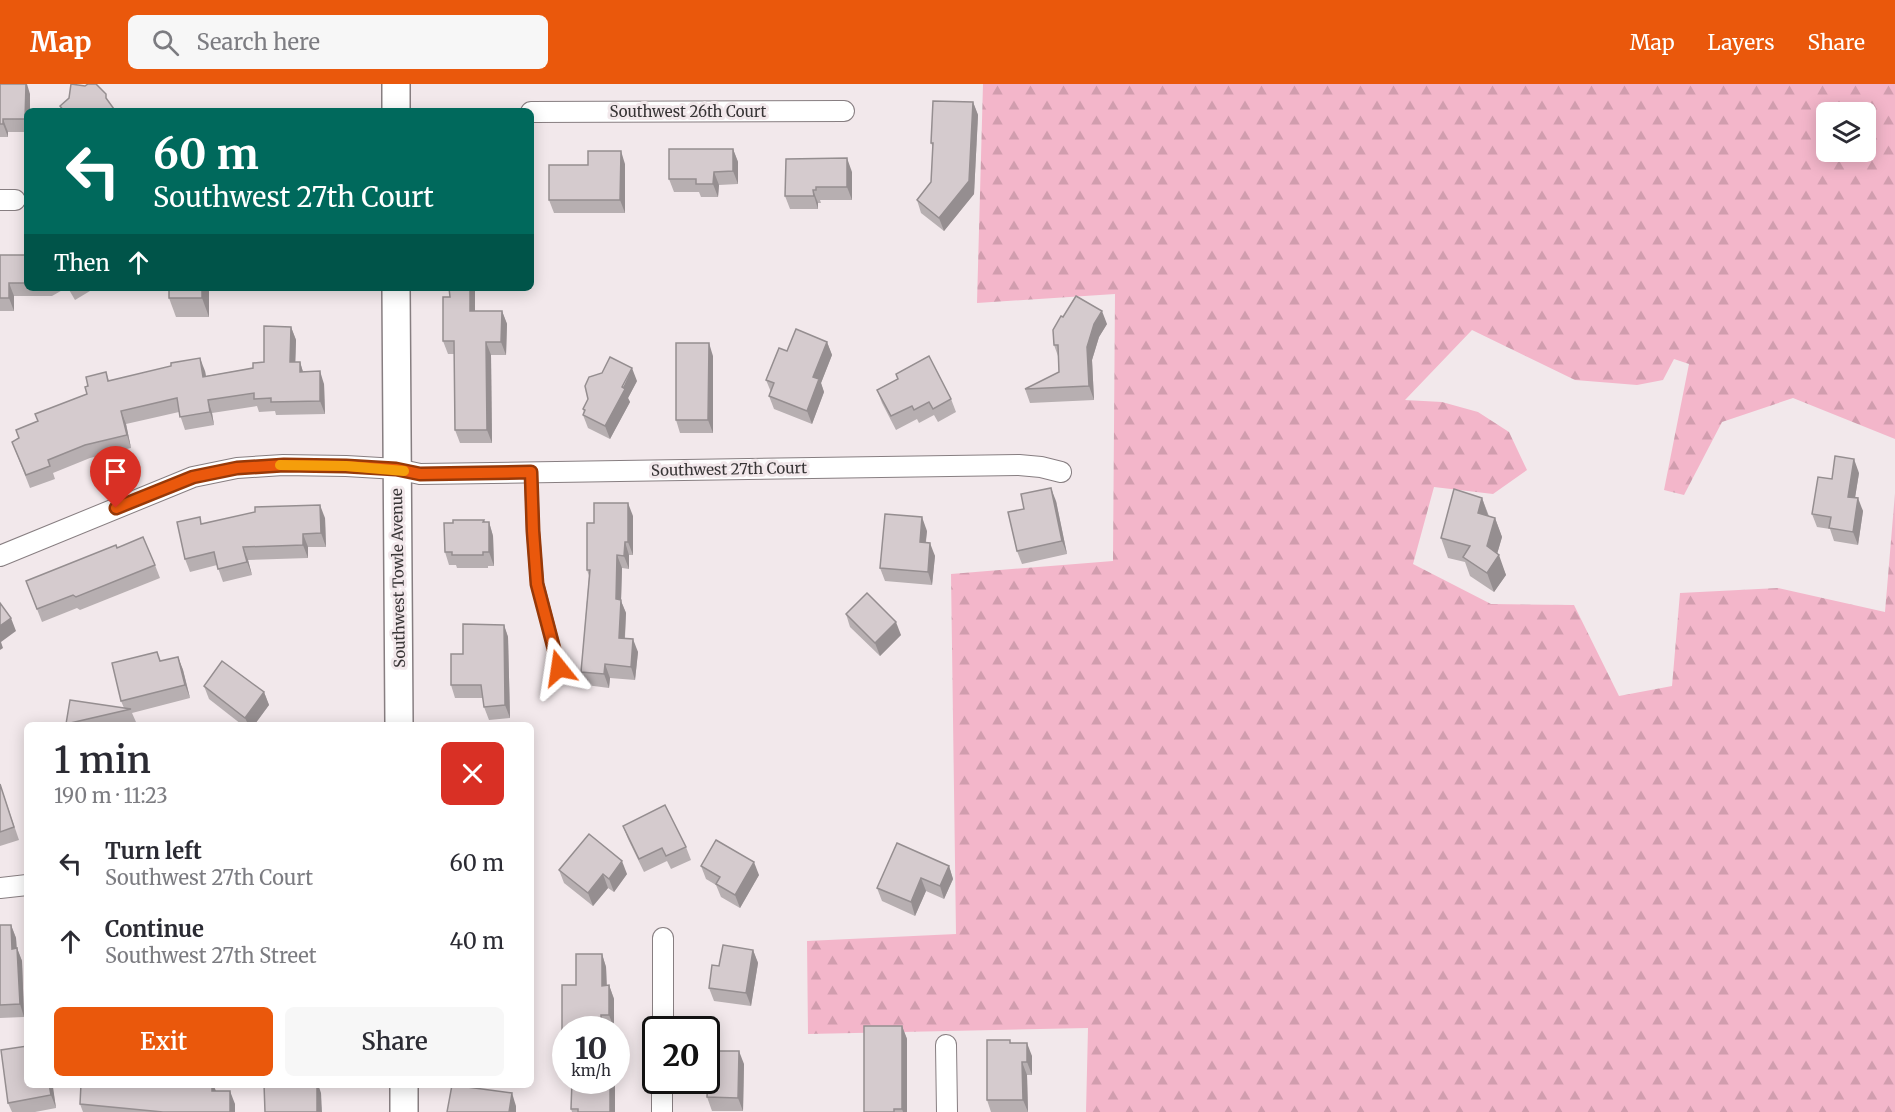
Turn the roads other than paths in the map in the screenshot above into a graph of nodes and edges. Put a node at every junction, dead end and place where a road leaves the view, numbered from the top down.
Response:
1 (396, 84) edge
2 (396, 108) edge
3 (844, 111) dead end
4 (534, 112) edge
5 (396, 291) edge
6 (396, 469) junction
7 (531, 472) junction
8 (1061, 472) dead end
9 (0, 556) edge
10 (559, 668) dead end
11 (399, 722) edge
12 (24, 885) edge
13 (0, 888) edge
14 (663, 938) dead end
15 (663, 1016) edge
16 (946, 1045) dead end
17 (404, 1088) edge
18 (662, 1094) edge
19 (404, 1112) edge
20 (662, 1112) edge
21 (947, 1112) edge

1 - 2 main road
3 - 4 street, Southwest 26th Court
5 - 6 main road, Southwest Towle Avenue
6 - 7 street, Southwest 27th Court
6 - 9 street, Southwest 27th Court
6 - 11 main road, Southwest Towle Avenue
7 - 8 street, Southwest 27th Court
7 - 10 lane
12 - 13 street
14 - 15 street
16 - 21 street
17 - 19 main road
18 - 20 street

